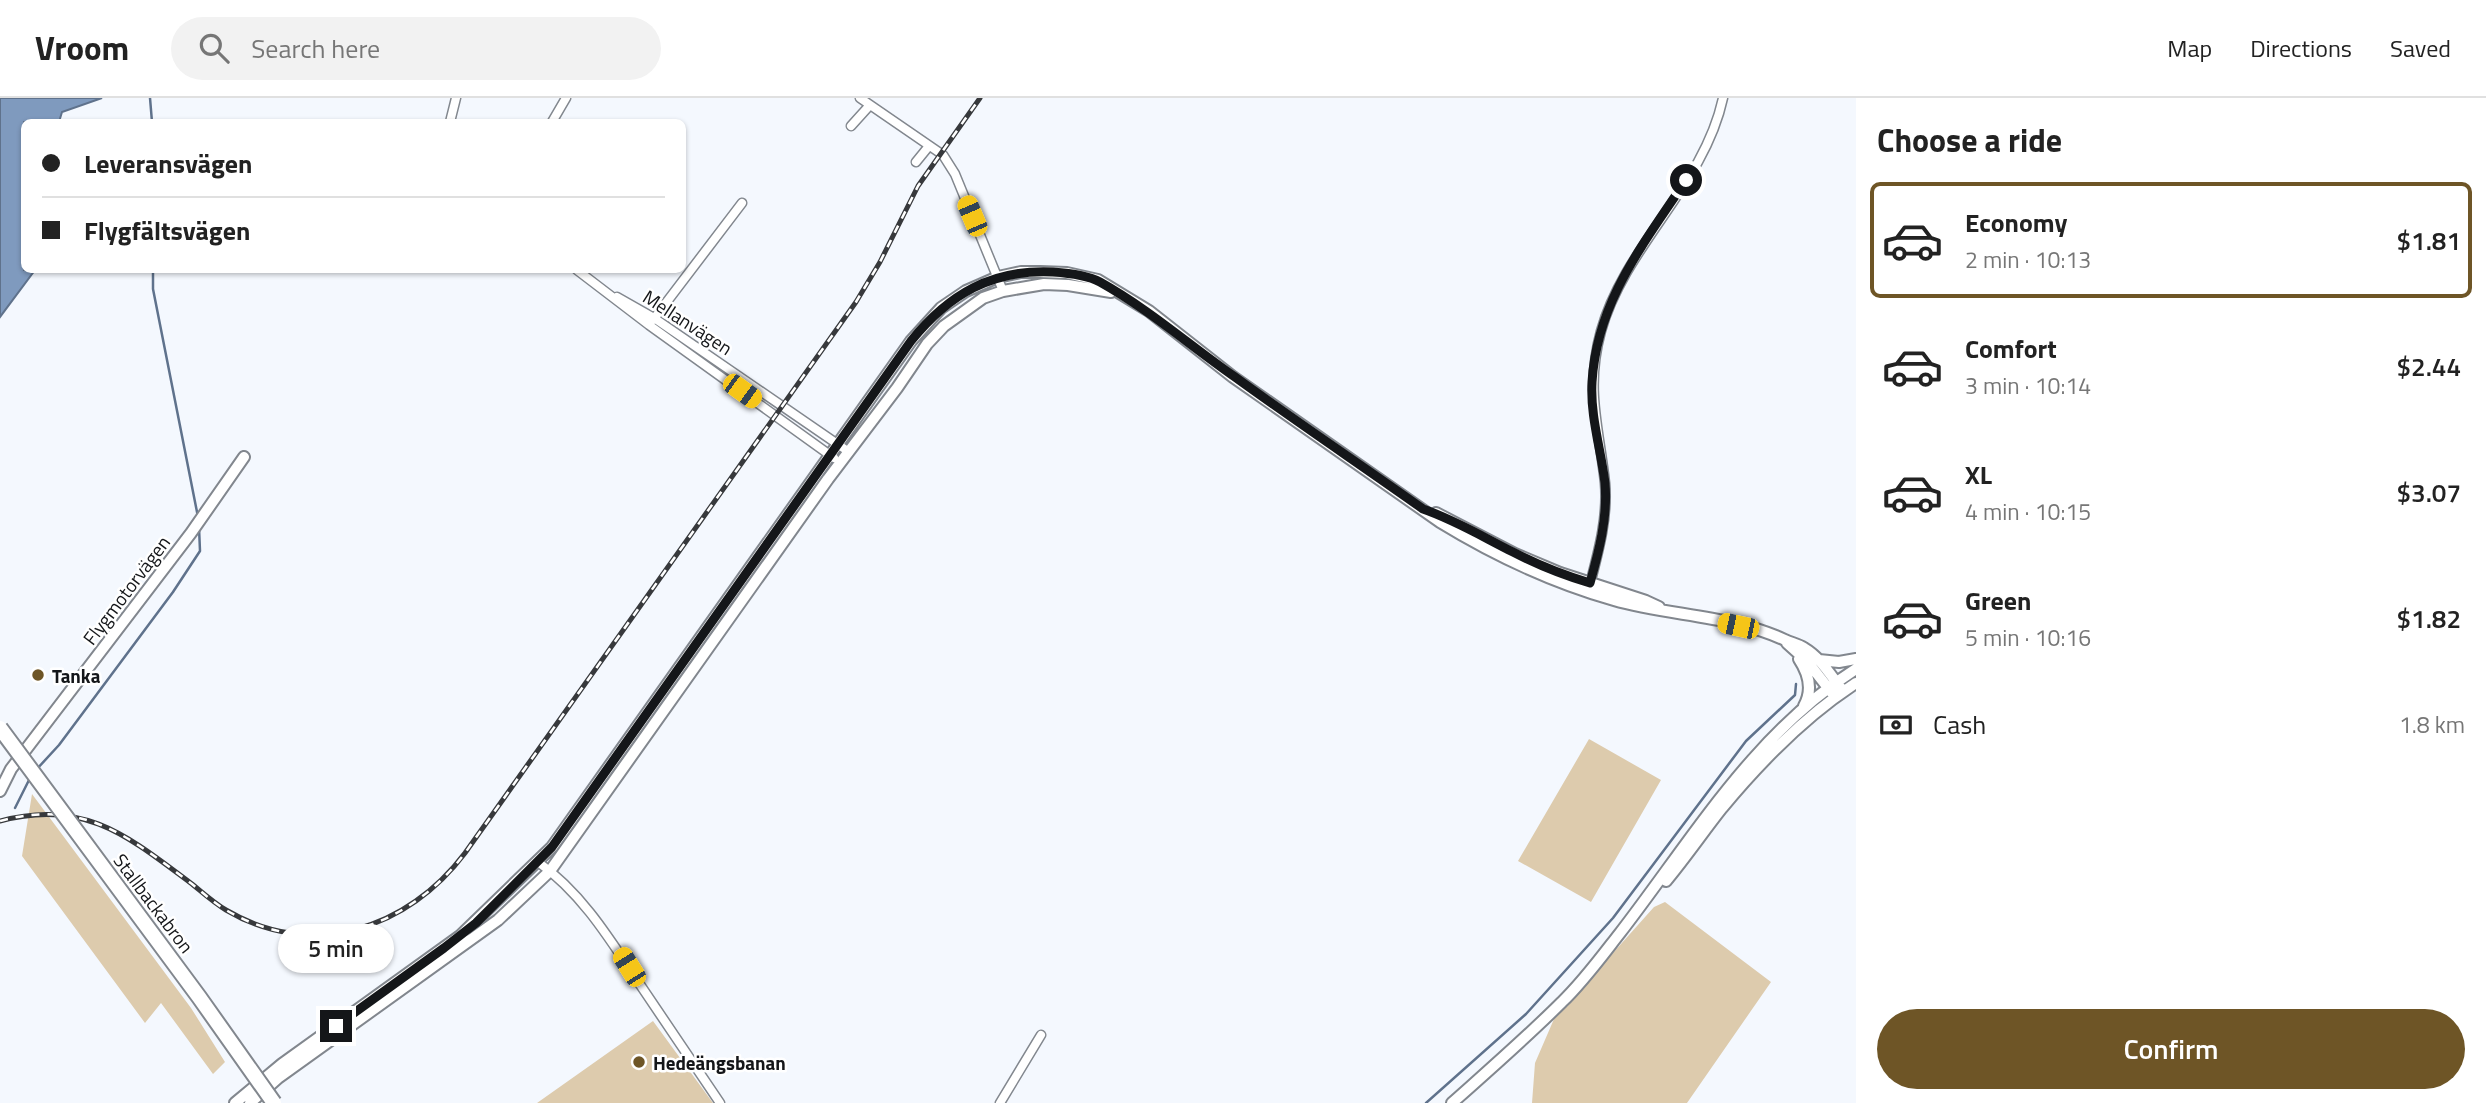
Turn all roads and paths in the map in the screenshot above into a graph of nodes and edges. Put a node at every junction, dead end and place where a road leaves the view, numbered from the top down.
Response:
1 (456, 98) edge
2 (566, 98) edge
3 (860, 98) edge
4 (1723, 98) edge
5 (870, 105) junction
6 (451, 119) edge
7 (554, 119) edge
8 (851, 126) dead end
9 (929, 146) junction
10 (916, 162) dead end
11 (742, 203) dead end
12 (581, 273) edge
13 (998, 277) junction
14 (1003, 291) junction
15 (1117, 293) junction
16 (652, 322) junction
17 (839, 444) junction
18 (849, 452) junction
19 (830, 455) junction
20 (244, 457) dead end
21 (840, 463) junction
22 (1589, 587) junction
23 (1788, 645) junction
24 (1856, 659) edge
25 (1819, 660) junction
26 (1854, 675) edge
27 (1836, 689) junction
28 (1801, 710) junction
29 (0, 729) edge
30 (2, 776) edge
31 (0, 791) edge
32 (538, 862) junction
33 (550, 871) junction
34 (1620, 933) junction
35 (1041, 1035) dead end
36 (235, 1103) edge
37 (250, 1103) edge
38 (274, 1103) edge
39 (720, 1103) edge
40 (1000, 1103) edge
41 (1452, 1103) edge

1 - 6 street
2 - 7 street
3 - 5 street
4 - 22 street
5 - 8 street
5 - 9 street
9 - 10 street
9 - 13 street
11 - 16 street
12 - 16 street, Mellanvägen
13 - 14 street
13 - 15 street
13 - 17 street
14 - 15 street
14 - 18 street
15 - 22 street
16 - 17 street, Mellanvägen
16 - 19 street, Mellanvägen
17 - 18 street, Mellanvägen
17 - 19 street
18 - 21 street
19 - 21 street, Mellanvägen
19 - 32 street
20 - 30 street, Flygmotorvägen
21 - 33 street
22 - 23 street
23 - 25 street
23 - 27 street
23 - 28 street
24 - 25 street
25 - 27 street
26 - 27 street
27 - 28 street
27 - 34 street
28 - 34 street
29 - 38 highway, Stallbackabron, bridge
30 - 31 street, Flygmotorvägen
32 - 33 street
32 - 36 street
33 - 37 street
33 - 39 street
34 - 41 street
35 - 40 street

